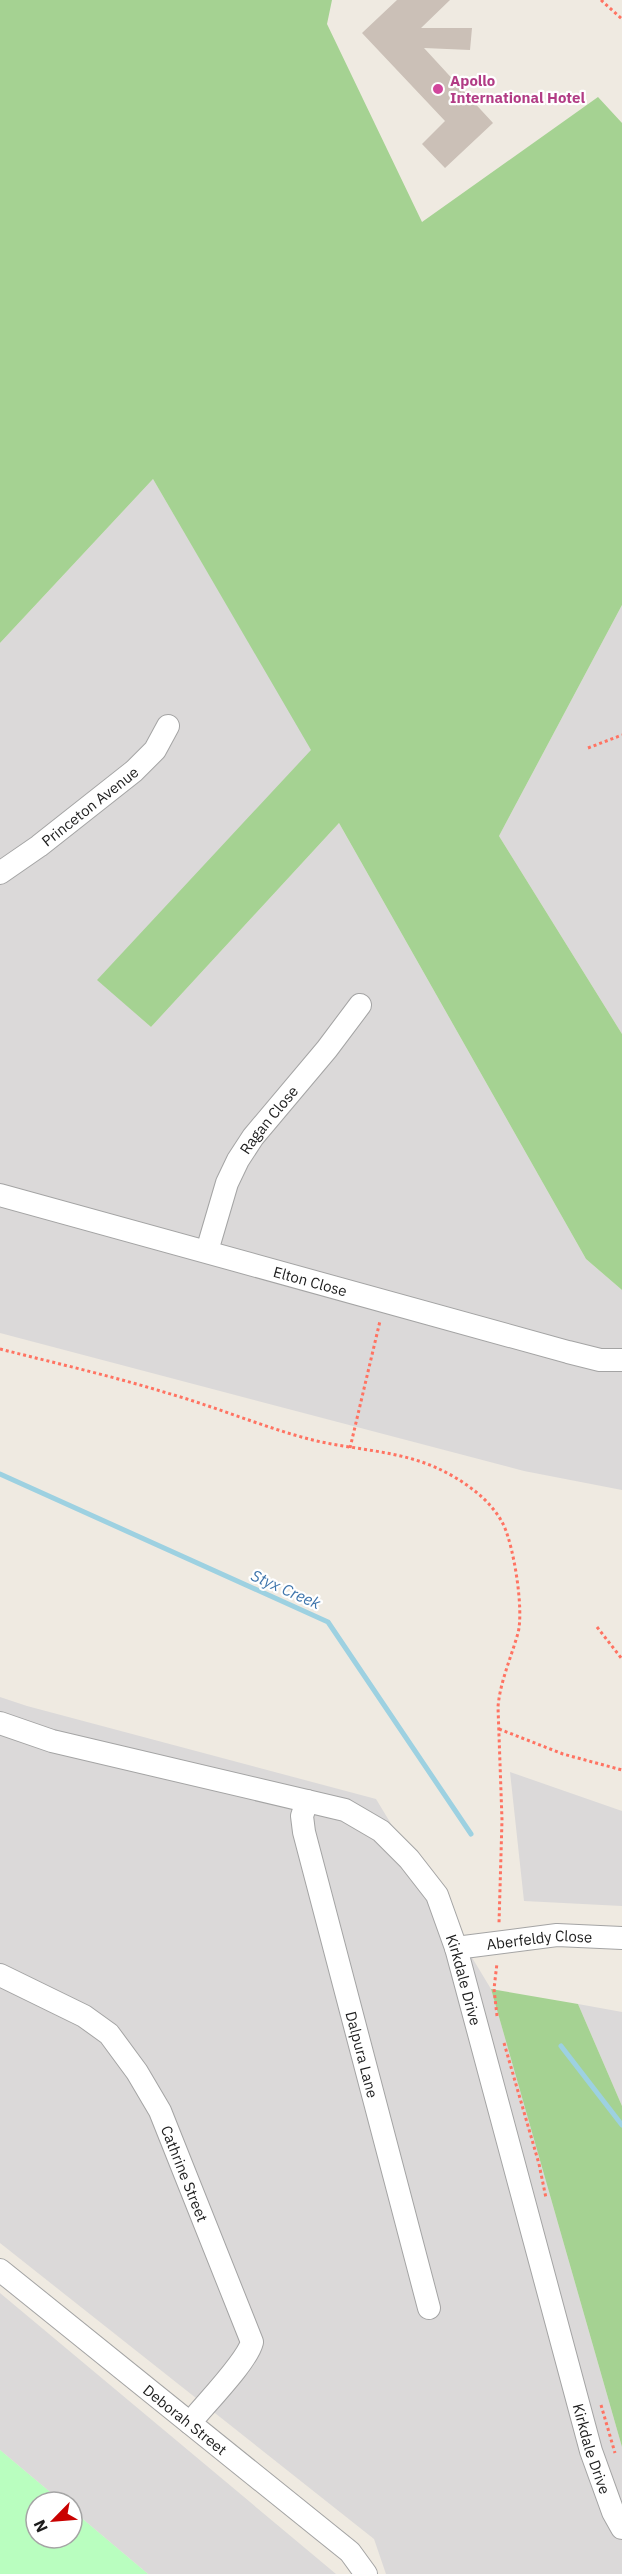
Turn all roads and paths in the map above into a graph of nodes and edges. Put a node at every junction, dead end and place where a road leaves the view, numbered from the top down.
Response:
1 (602, 0) edge
2 (622, 19) edge
3 (168, 726) dead end
4 (622, 735) edge
5 (588, 748) dead end
6 (0, 873) edge
7 (360, 1005) dead end
8 (0, 1195) edge
9 (207, 1251) junction
10 (381, 1315) dead end
11 (0, 1349) edge
12 (622, 1360) edge
13 (350, 1448) junction
14 (597, 1627) dead end
15 (622, 1659) edge
16 (0, 1723) edge
17 (498, 1729) junction
18 (622, 1770) edge
19 (307, 1801) junction
20 (499, 1928) dead end
21 (622, 1938) edge
22 (456, 1948) junction
23 (498, 1956) dead end
24 (0, 1975) edge
25 (500, 2027) dead end
26 (503, 2039) dead end
27 (547, 2205) dead end
28 (0, 2270) edge
29 (429, 2308) dead end
30 (600, 2402) dead end
31 (190, 2423) junction
32 (616, 2456) dead end
33 (622, 2528) edge
34 (366, 2574) edge

1 - 2 path
3 - 6 street, Princeton Avenue
4 - 5 path
7 - 9 street, Ragan Close
8 - 9 street, Elton Close
9 - 12 street, Elton Close
10 - 13 path
11 - 13 path
13 - 17 path
14 - 15 path
16 - 19 street, Kirkdale Drive
17 - 18 path
17 - 20 path
19 - 22 street, Kirkdale Drive
19 - 29 street, Dalpura Lane
21 - 22 street, Aberfeldy Close
22 - 33 street, Kirkdale Drive
23 - 25 path
24 - 31 street, Cathrine Street
26 - 27 path
28 - 31 street, Deborah Street
30 - 32 path
31 - 34 street, Deborah Street

